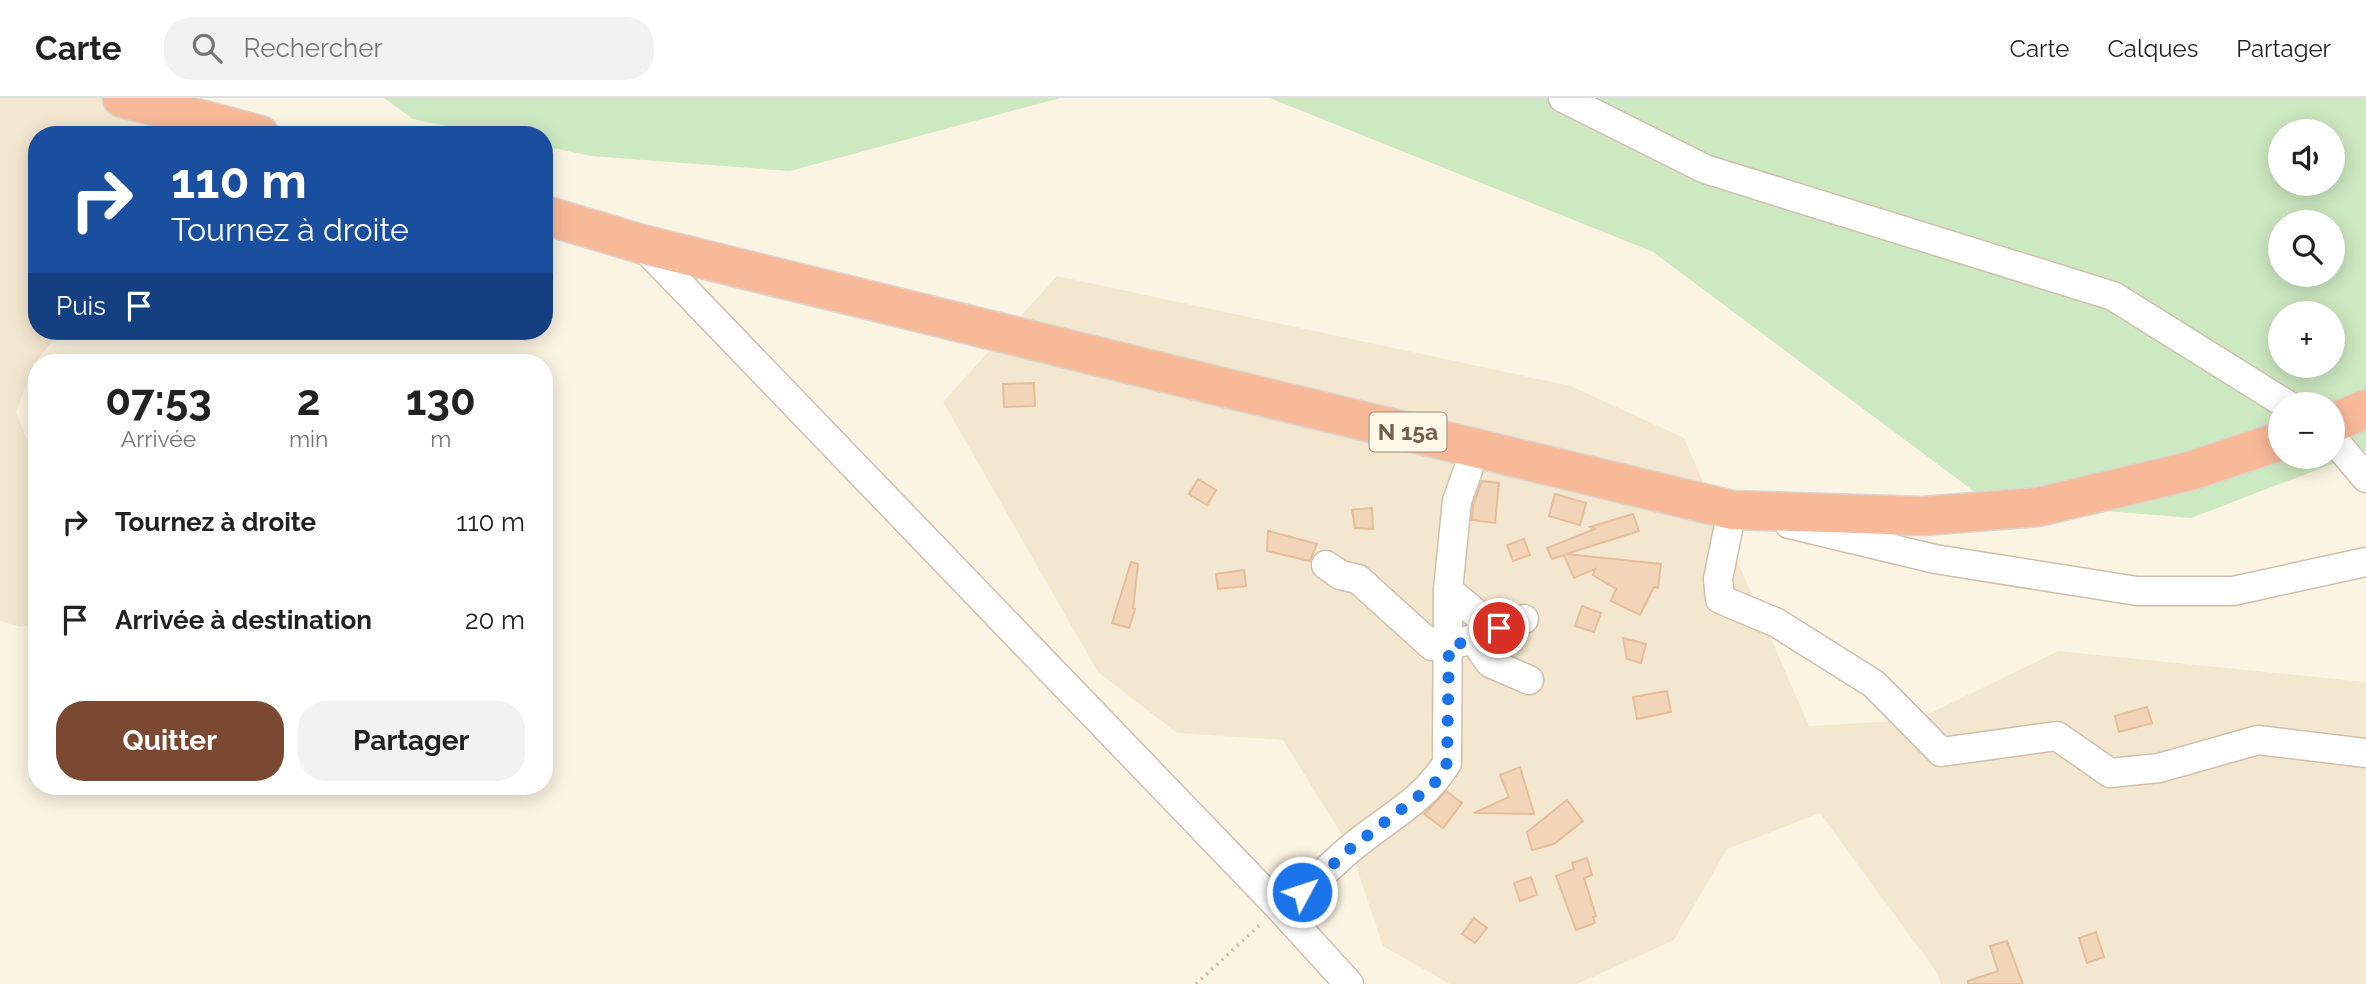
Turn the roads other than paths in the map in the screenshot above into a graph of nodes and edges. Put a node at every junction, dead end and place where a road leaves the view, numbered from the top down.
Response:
1 (122, 98) edge
2 (1563, 98) edge
3 (226, 126) edge
4 (553, 218) edge
5 (641, 244) junction
6 (2268, 393) edge
7 (2366, 409) edge
8 (2345, 418) edge
9 (2268, 445) edge
10 (1476, 449) junction
11 (2345, 453) edge
12 (2366, 478) edge
13 (1732, 510) junction
14 (2366, 562) edge
15 (1326, 565) dead end
16 (1448, 590) junction
17 (1486, 634) junction
18 (1529, 680) dead end
19 (2366, 753) edge
20 (1279, 907) junction
21 (1349, 984) edge

1 - 3 highway
2 - 6 street
4 - 5 highway, N 15a
5 - 10 highway, N 15a
5 - 20 street
7 - 8 highway
9 - 13 highway, N 15a
10 - 13 highway, N 15a
10 - 16 street
11 - 12 street
13 - 14 street
13 - 19 street
15 - 17 street
16 - 17 street
16 - 17 street
17 - 18 street
17 - 20 street
20 - 21 street

